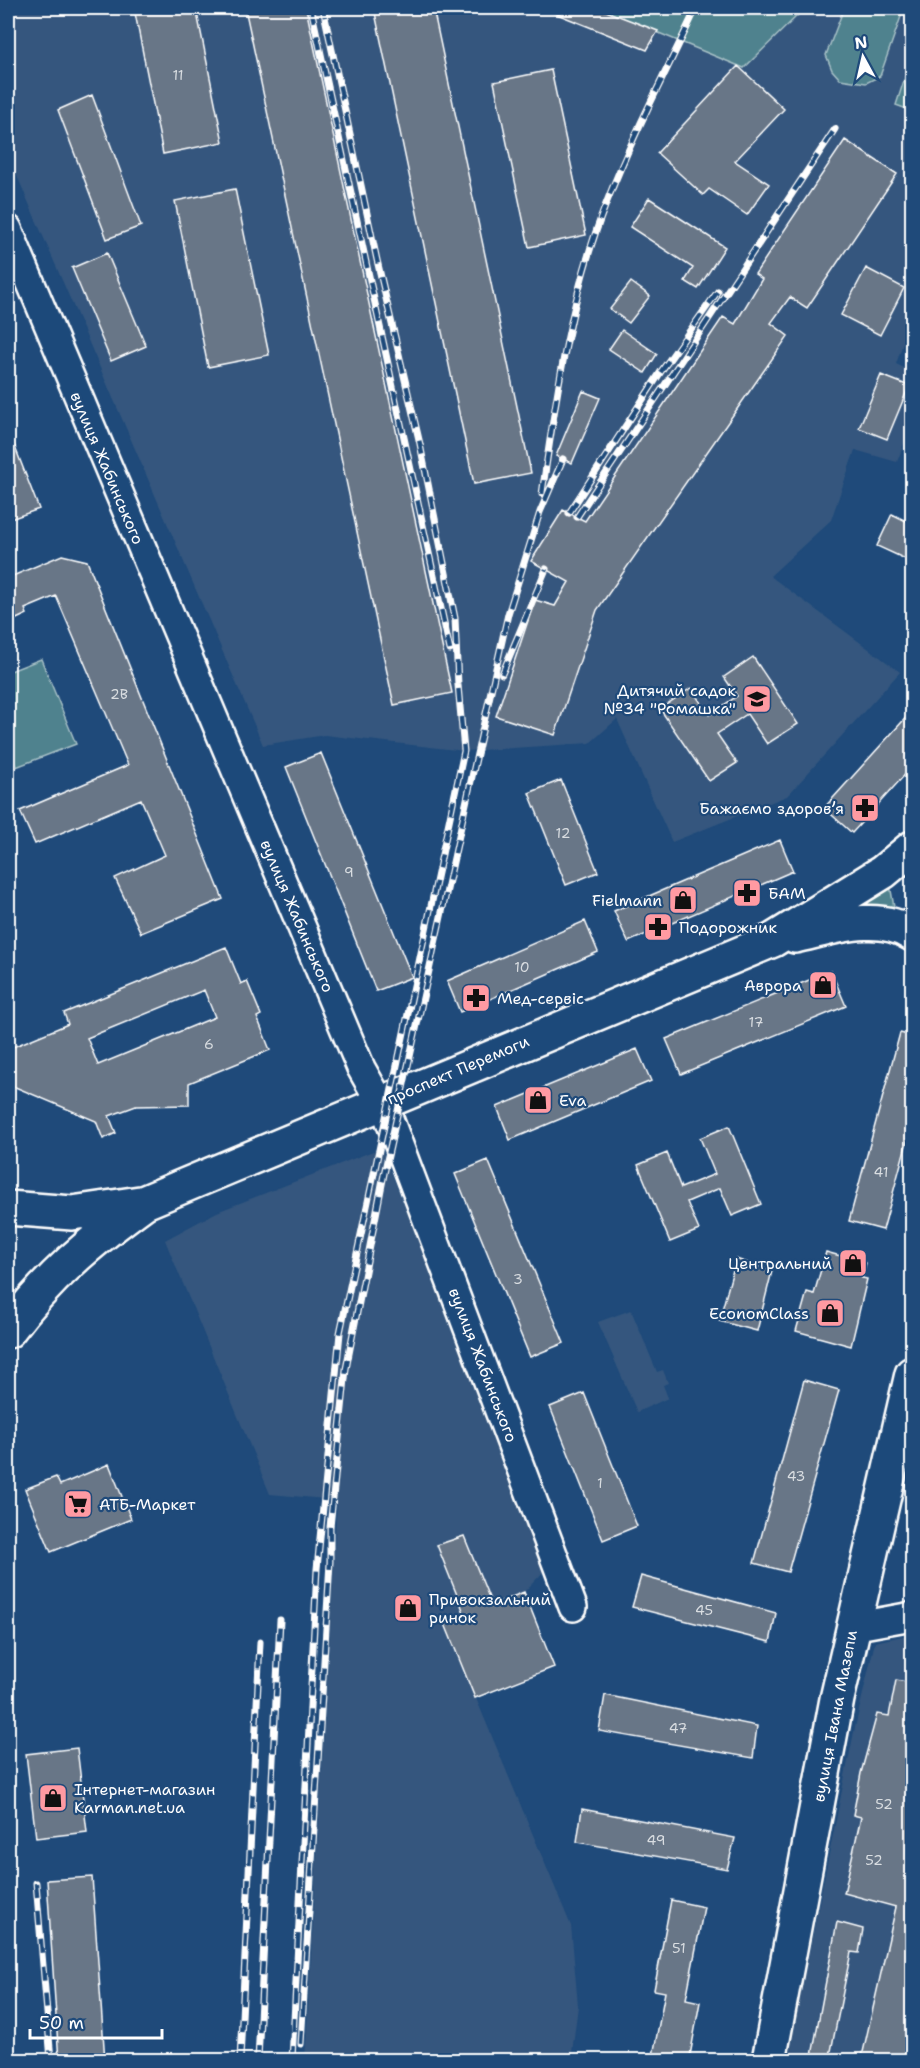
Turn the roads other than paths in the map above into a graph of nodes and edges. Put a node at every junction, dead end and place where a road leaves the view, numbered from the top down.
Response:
1 (8, 229) edge
2 (912, 848) edge
3 (912, 934) edge
4 (773, 940) junction
5 (381, 1103) junction
6 (145, 1202) junction
7 (8, 1208) edge
8 (8, 1331) edge
9 (912, 1374) edge
10 (573, 1607) dead end
11 (912, 1616) edge
12 (852, 1627) junction
13 (769, 2061) edge

1 - 5 street, вулиця Жабинського
2 - 4 main road, проспект Перемоги
3 - 4 main road, проспект Перемоги
4 - 5 main road, проспект Перемоги
5 - 6 main road, проспект Перемоги
5 - 10 street, вулиця Жабинського
6 - 7 main road, проспект Перемоги
6 - 8 main road, проспект Перемоги
9 - 12 main road, вулиця Івана Мазепи
11 - 12 street
12 - 13 main road, вулиця Івана Мазепи

